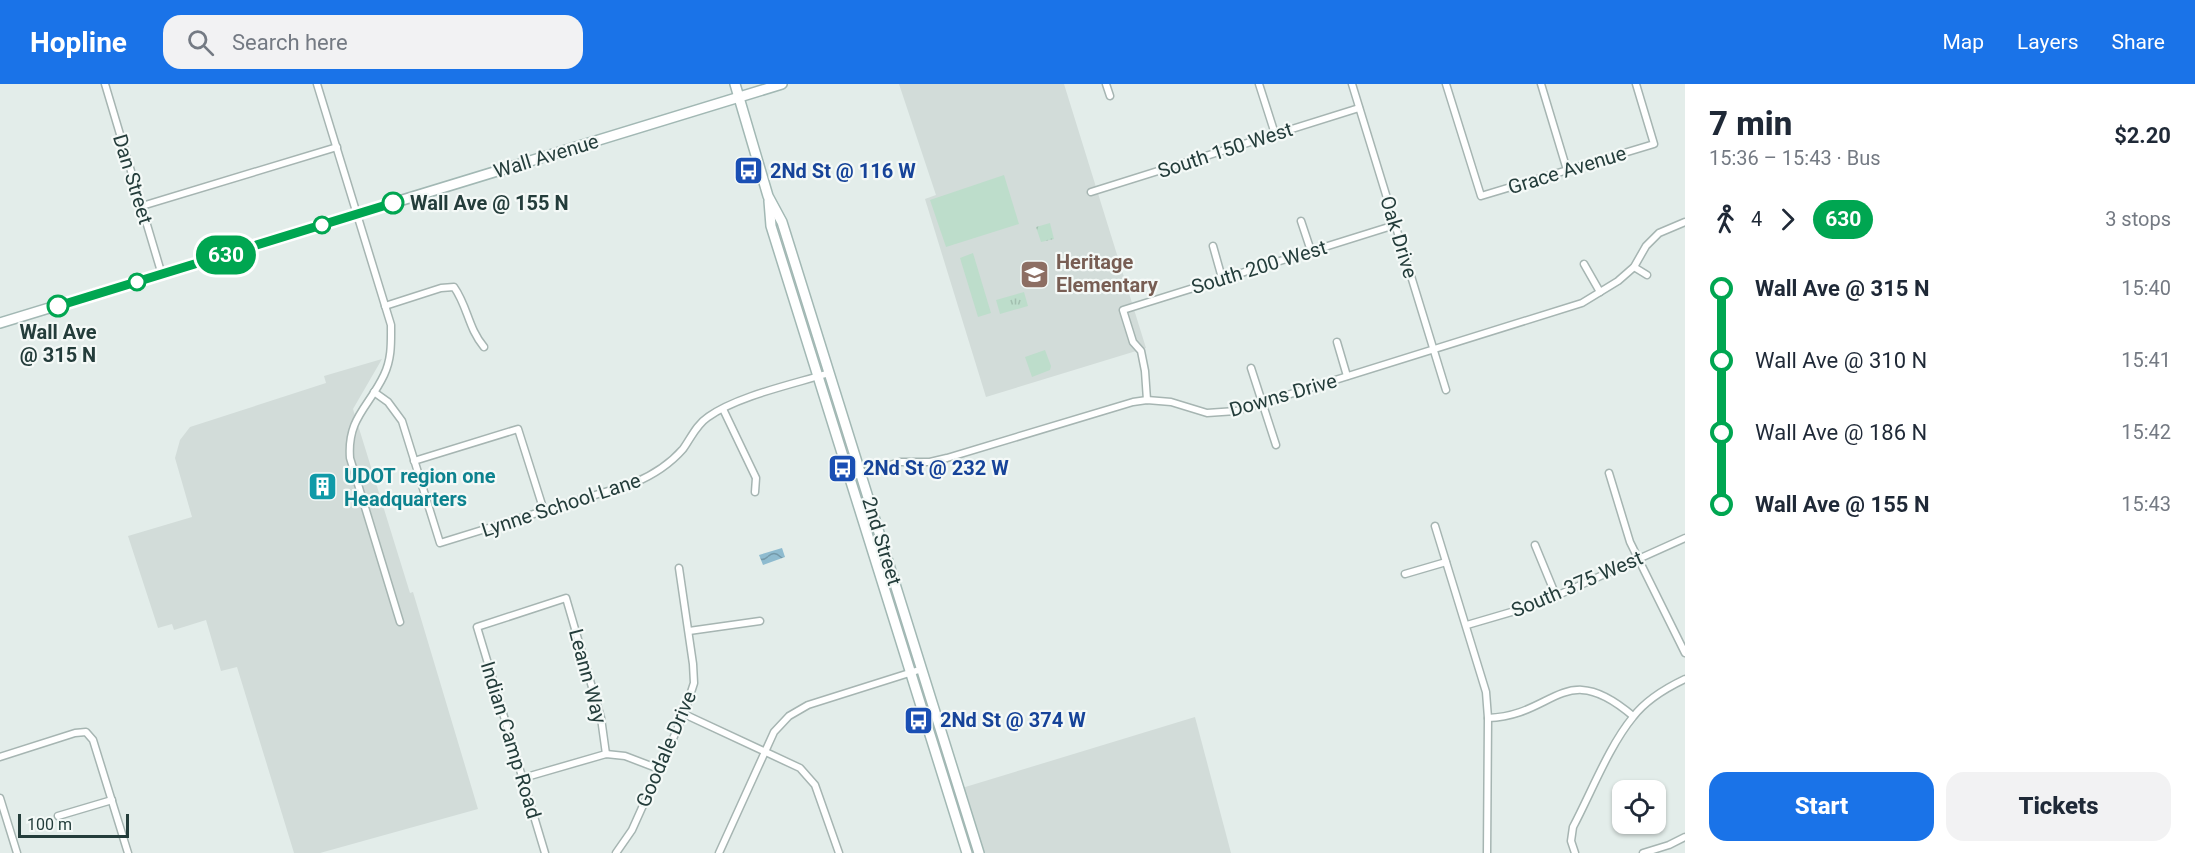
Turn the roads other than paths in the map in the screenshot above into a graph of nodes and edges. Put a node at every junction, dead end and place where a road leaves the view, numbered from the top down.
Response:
1 (105, 84) edge
2 (317, 84) edge
3 (735, 84) edge
4 (782, 84) edge
5 (1106, 84) edge
6 (1259, 84) edge
7 (1352, 84) edge
8 (1446, 84) edge
9 (1541, 84) edge
10 (1636, 84) edge
11 (1110, 96) dead end
12 (739, 97) junction
13 (1359, 108) junction
14 (1275, 134) junction
15 (337, 147) junction
16 (1567, 170) junction
17 (1091, 192) dead end
18 (768, 196) junction
19 (142, 206) junction
20 (357, 214) junction
21 (1301, 221) dead end
22 (1685, 222) edge
23 (1395, 225) junction
24 (1213, 246) dead end
25 (1311, 251) junction
26 (1584, 264) dead end
27 (1634, 267) junction
28 (162, 275) junction
29 (1647, 275) dead end
30 (1222, 278) junction
31 (1600, 292) junction
32 (385, 306) junction
33 (0, 323) edge
34 (1336, 342) dead end
35 (484, 347) dead end
36 (1433, 349) junction
37 (1251, 368) dead end
38 (829, 373) junction
39 (818, 376) junction
40 (1347, 376) junction
41 (1446, 390) dead end
42 (374, 392) junction
43 (1147, 400) junction
44 (1262, 403) junction
45 (723, 409) junction
46 (1276, 445) dead end
47 (414, 461) junction
48 (1610, 473) dead end
49 (861, 474) junction
50 (849, 477) junction
51 (755, 492) dead end
52 (544, 511) junction
53 (1435, 526) dead end
54 (1685, 538) edge
55 (1535, 545) dead end
56 (1637, 559) junction
57 (1446, 562) junction
58 (680, 568) dead end
59 (1405, 574) dead end
60 (1556, 596) junction
61 (760, 621) dead end
62 (400, 622) dead end
63 (1467, 626) junction
64 (477, 627) joint
65 (689, 632) junction
66 (1685, 653) edge
67 (922, 669) junction
68 (910, 673) junction
69 (1685, 679) edge
70 (684, 714) junction
71 (1633, 716) junction
72 (1488, 718) junction
73 (764, 751) junction
74 (606, 754) junction
75 (0, 757) edge
76 (659, 770) junction
77 (523, 778) junction
78 (0, 798) edge
79 (112, 800) junction
80 (58, 816) dead end
81 (1685, 837) edge
82 (17, 853) edge
83 (128, 853) edge
84 (546, 853) edge
85 (616, 853) edge
86 (719, 853) edge
87 (839, 853) edge
88 (966, 853) edge
89 (979, 853) edge
90 (1487, 853) edge
91 (1575, 853) edge
92 (1643, 853) edge

1 - 19 street, Dan Street
2 - 15 street
3 - 12 main road, 2nd Street
4 - 12 main road, Wall Avenue
5 - 11 street
6 - 14 street
7 - 13 street, Oak Drive
8 - 16 street, Grace Avenue
9 - 16 street
10 - 16 street, Grace Avenue
12 - 18 main road, 2nd Street
12 - 20 main road, Wall Avenue
13 - 14 street, South 150 West
13 - 23 street, Oak Drive
14 - 17 street, South 150 West
15 - 19 street
15 - 20 street
18 - 38 main road, 2nd Street
18 - 39 main road, 2nd Street
19 - 28 street, Dan Street
20 - 28 main road, Wall Avenue
20 - 32 street
21 - 25 street
22 - 27 street, Downs Drive
23 - 25 street, South 200 West
23 - 36 street, Oak Drive
24 - 30 street
25 - 30 street, South 200 West
26 - 31 street
27 - 29 street
27 - 31 street, Downs Drive
28 - 33 main road, Wall Avenue
30 - 43 street, South 200 West
31 - 36 street, Downs Drive
32 - 35 street
32 - 42 street
34 - 40 street
36 - 40 street, Downs Drive
36 - 41 street, Oak Drive
37 - 44 street
38 - 39 street, Lynne School Lane
38 - 49 main road, 2nd Street
39 - 45 street, Lynne School Lane
39 - 50 main road, 2nd Street
40 - 44 street, Downs Drive
42 - 47 street
42 - 62 street
43 - 44 street, Downs Drive
43 - 49 street, Downs Drive
44 - 46 street
45 - 51 street
45 - 52 street, Lynne School Lane
47 - 52 street
47 - 52 street, Lynne School Lane
48 - 56 street
49 - 50 street, Downs Drive
49 - 67 main road, 2nd Street
50 - 68 main road, 2nd Street
53 - 57 street
54 - 56 street, South 375 West
55 - 60 street
56 - 60 street, South 375 West
56 - 66 street
57 - 59 street
57 - 63 street
58 - 65 street, Goodale Drive
60 - 63 street, South 375 West
61 - 65 street
63 - 72 street
64 - 74 street, Leann Way
64 - 77 street, Indian Camp Road
65 - 70 street, Goodale Drive
67 - 68 street
67 - 89 main road, 2nd Street
68 - 73 street
68 - 88 main road, 2nd Street
69 - 71 street
70 - 73 street
70 - 76 street, Goodale Drive
71 - 72 street
71 - 91 street
72 - 90 street
73 - 86 street
73 - 87 street
74 - 76 street
74 - 77 street
75 - 79 street
76 - 85 street, Goodale Drive
77 - 84 street, Indian Camp Road
78 - 82 street
79 - 80 street
79 - 83 street
81 - 92 street

